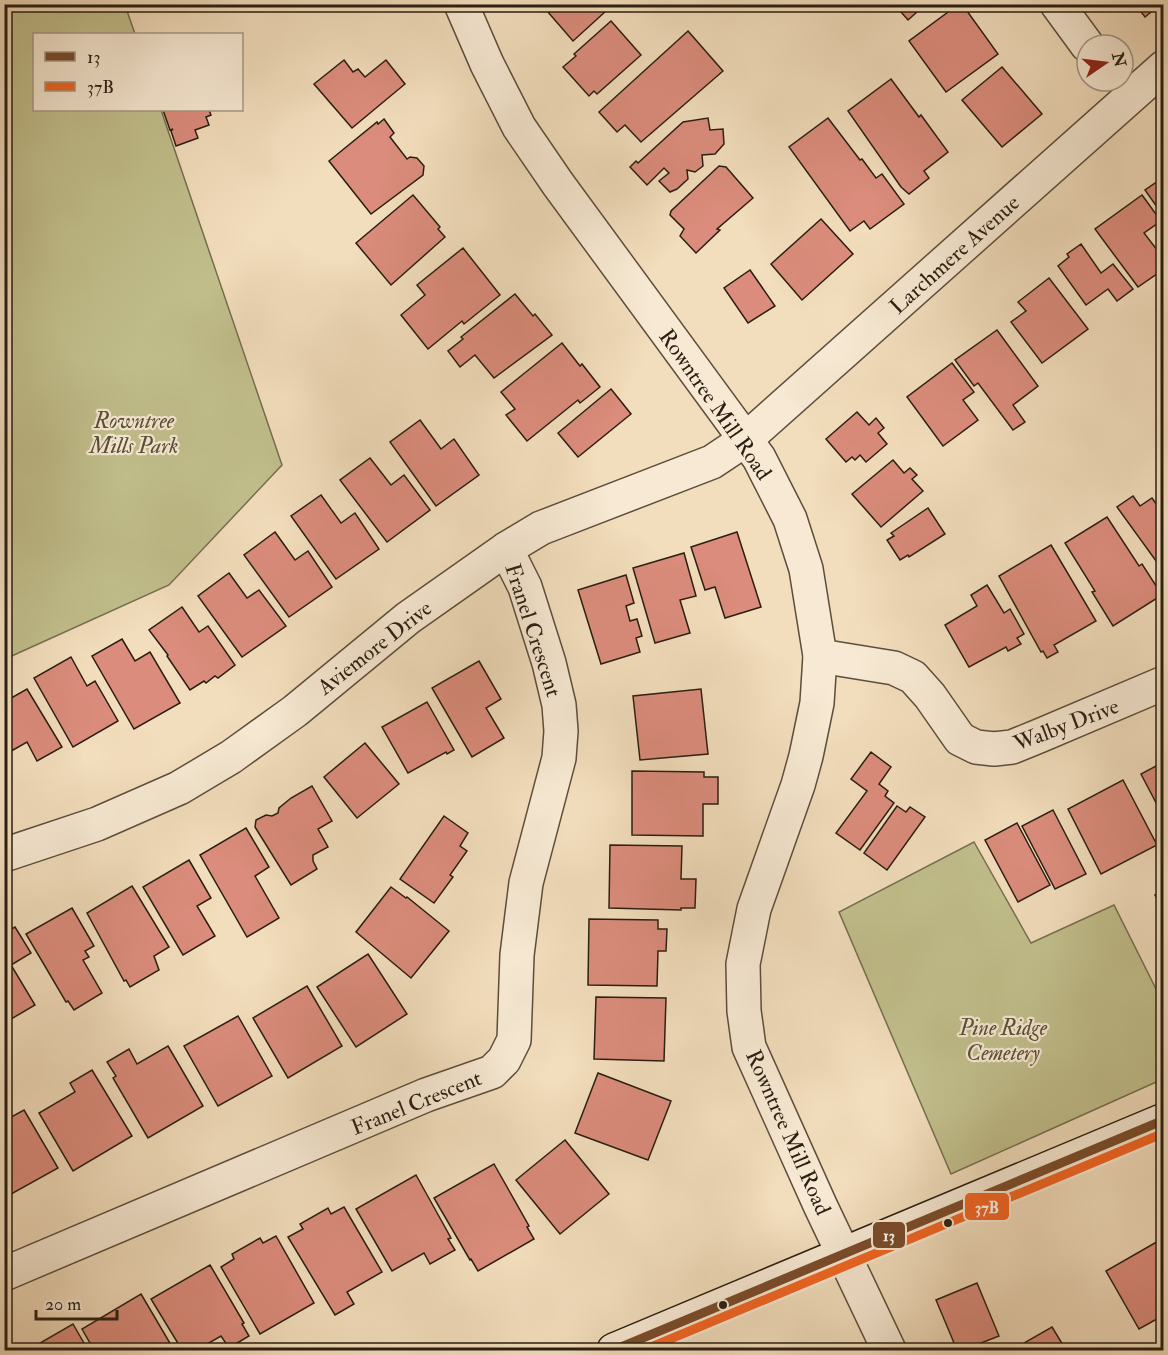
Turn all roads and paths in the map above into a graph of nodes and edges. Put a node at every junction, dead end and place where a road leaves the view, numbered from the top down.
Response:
1 (461, 4) edge
2 (1057, 4) edge
3 (1078, 33) edge
4 (1164, 67) edge
5 (1135, 83) edge
6 (1118, 93) edge
7 (745, 440) junction
8 (506, 549) junction
9 (820, 656) junction
10 (1164, 683) edge
11 (4, 855) edge
12 (1164, 1120) edge
13 (843, 1255) junction
14 (4, 1274) edge
15 (614, 1350) edge
16 (889, 1350) edge

1 - 7 street, Rowntree Mill Road
2 - 3 street
4 - 5 street, Larchmere Avenue
6 - 7 street, Larchmere Avenue
7 - 8 street, Aviemore Drive
7 - 9 street, Rowntree Mill Road
8 - 11 street, Aviemore Drive
8 - 14 street, Franel Crescent
9 - 10 street, Walby Drive
9 - 13 street, Rowntree Mill Road
12 - 13 street
13 - 15 street
13 - 16 street, Rowntree Mill Road

